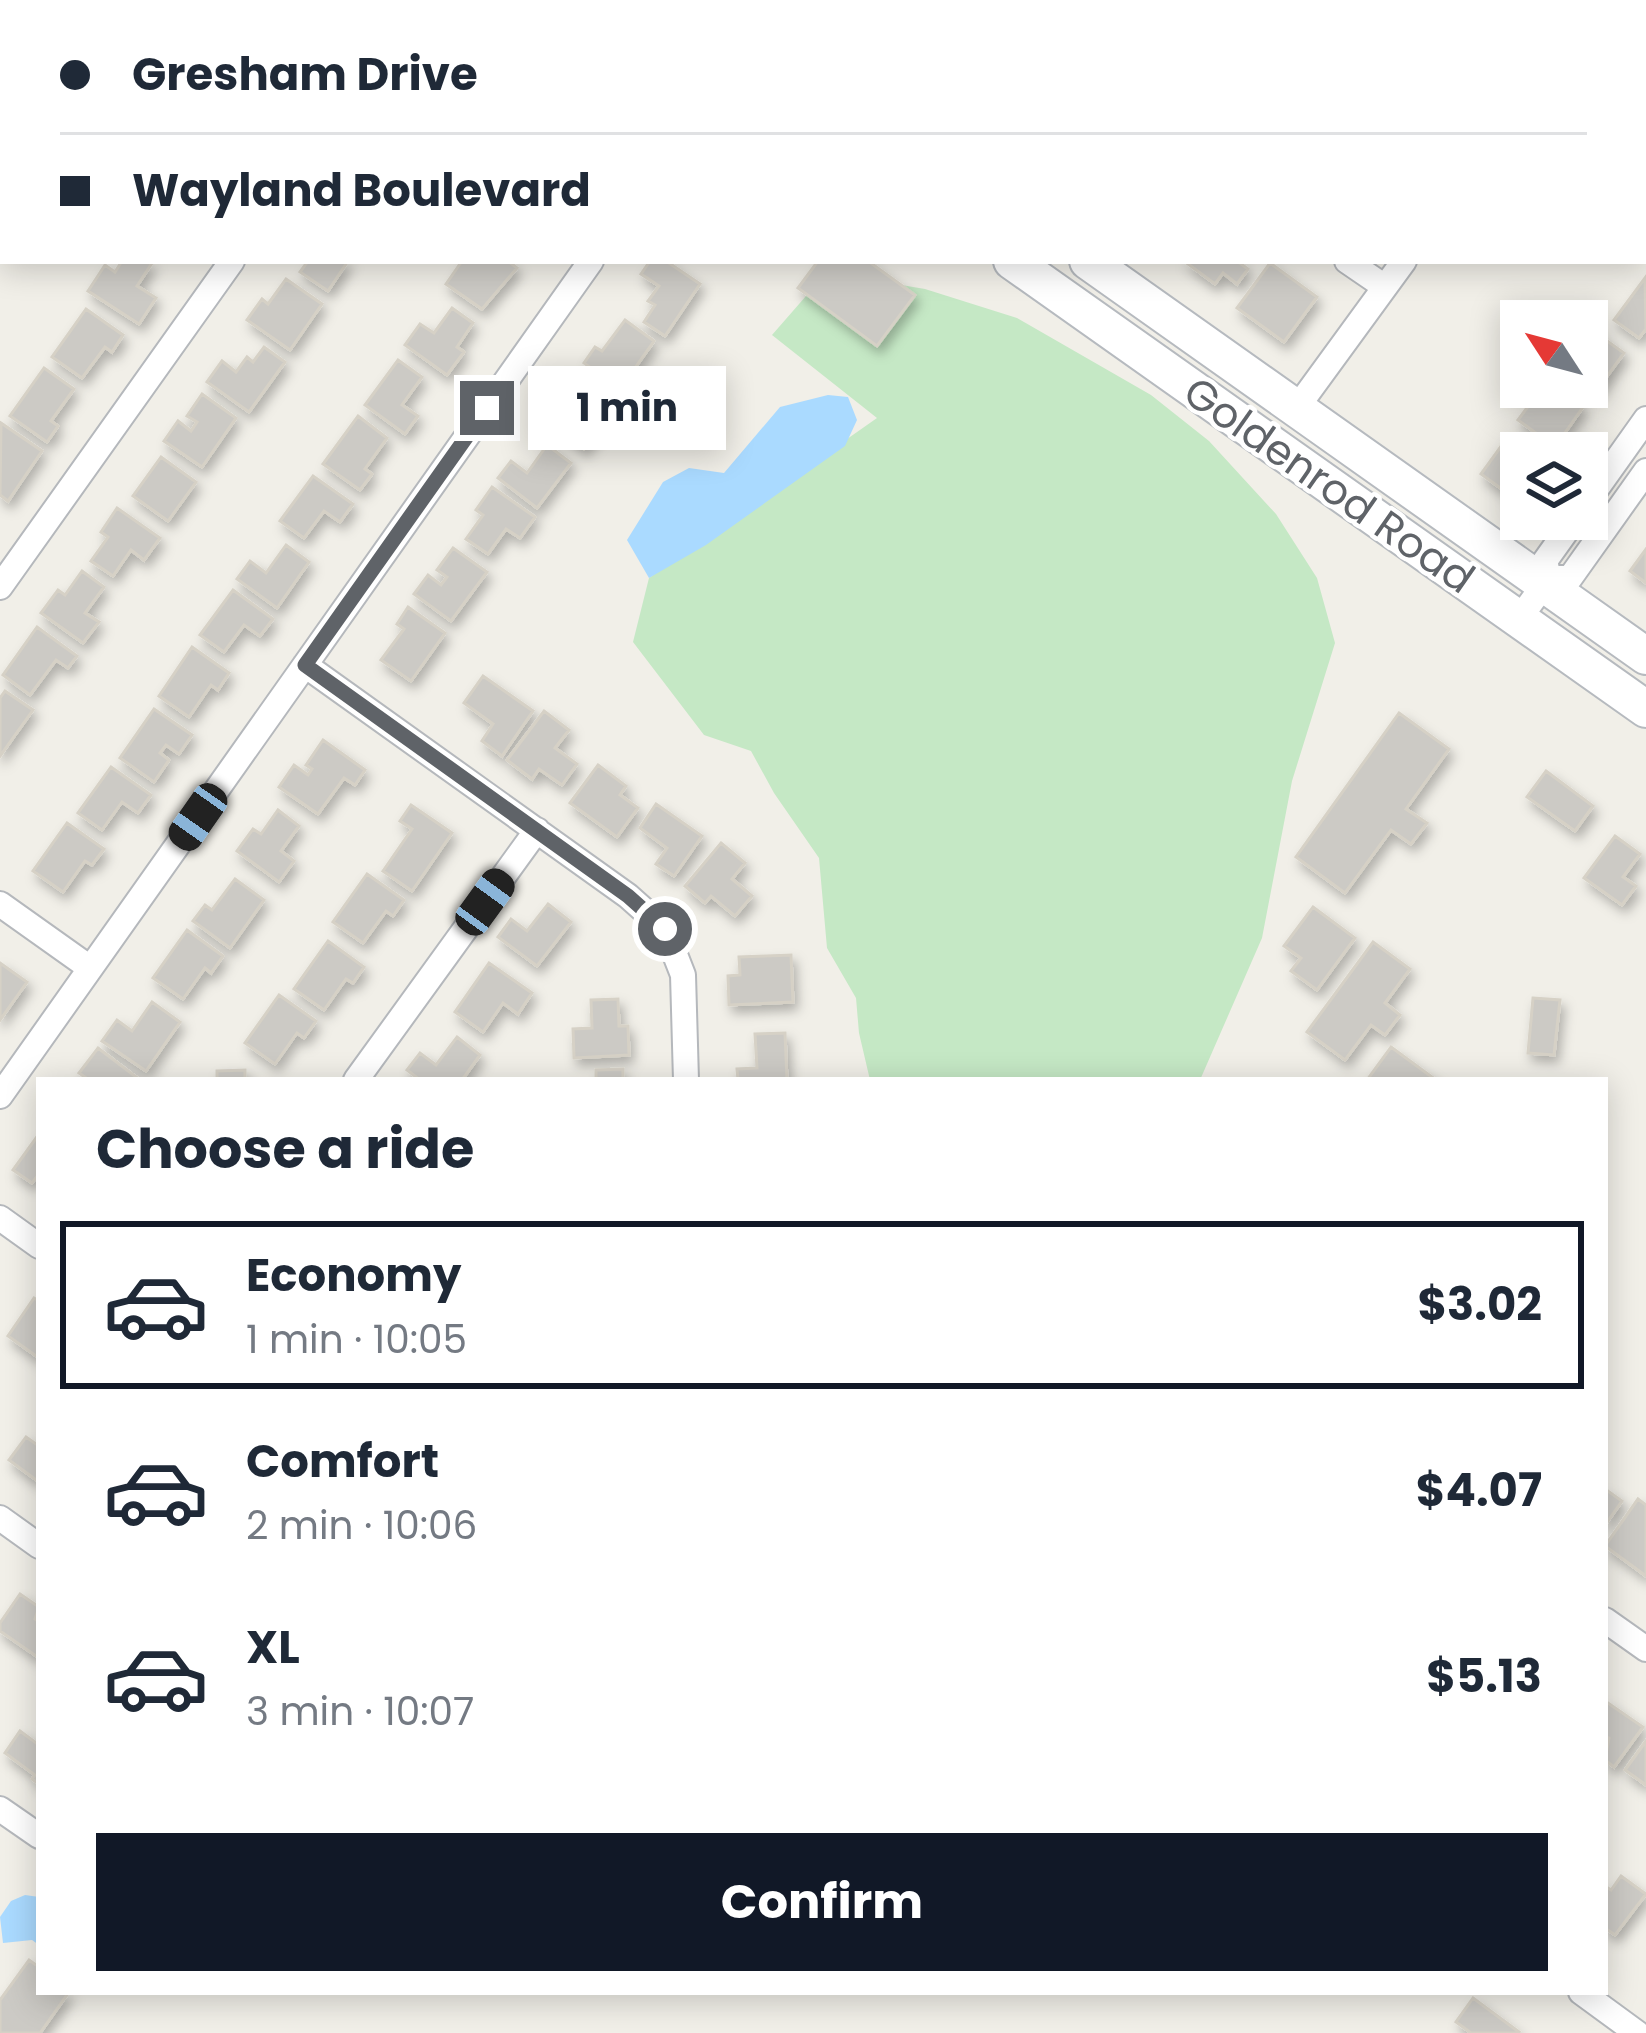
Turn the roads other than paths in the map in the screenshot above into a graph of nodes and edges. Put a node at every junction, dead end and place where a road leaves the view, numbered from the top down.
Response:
1 (230, 264) edge
2 (589, 264) edge
3 (1016, 264) edge
4 (1092, 264) edge
5 (1351, 264) edge
6 (1402, 264) edge
7 (1385, 287) junction
8 (1078, 308) junction
9 (1296, 409) junction
10 (1646, 419) edge
11 (1646, 471) edge
12 (1608, 472) edge
13 (1560, 540) edge
14 (1546, 581) junction
15 (0, 587) edge
16 (1519, 619) junction
17 (1646, 656) edge
18 (305, 665) junction
19 (1646, 709) edge
20 (537, 830) junction
21 (0, 904) edge
22 (90, 968) junction
23 (358, 1077) edge
24 (686, 1077) edge
25 (0, 1096) edge
26 (0, 1218) edge
27 (36, 1244) edge
28 (0, 1518) edge
29 (36, 1544) edge
30 (1608, 1622) edge
31 (1646, 1648) edge
32 (0, 1809) edge
33 (36, 1834) edge
34 (1585, 1995) edge
35 (1637, 2033) edge

1 - 15 street
2 - 18 street
3 - 8 main road, Goldenrod Road
4 - 9 main road, Goldenrod Road
5 - 7 street
6 - 7 street
7 - 9 street
8 - 9 main road
8 - 16 main road, Goldenrod Road
9 - 14 main road, Goldenrod Road
10 - 12 street
11 - 14 street
13 - 14 street
14 - 16 street
14 - 17 main road, Goldenrod Road
16 - 19 main road, Goldenrod Road
18 - 20 street
18 - 22 street
20 - 23 street
20 - 24 street
21 - 22 street
22 - 25 street
26 - 27 street
28 - 29 street
30 - 31 street
32 - 33 street
34 - 35 street

